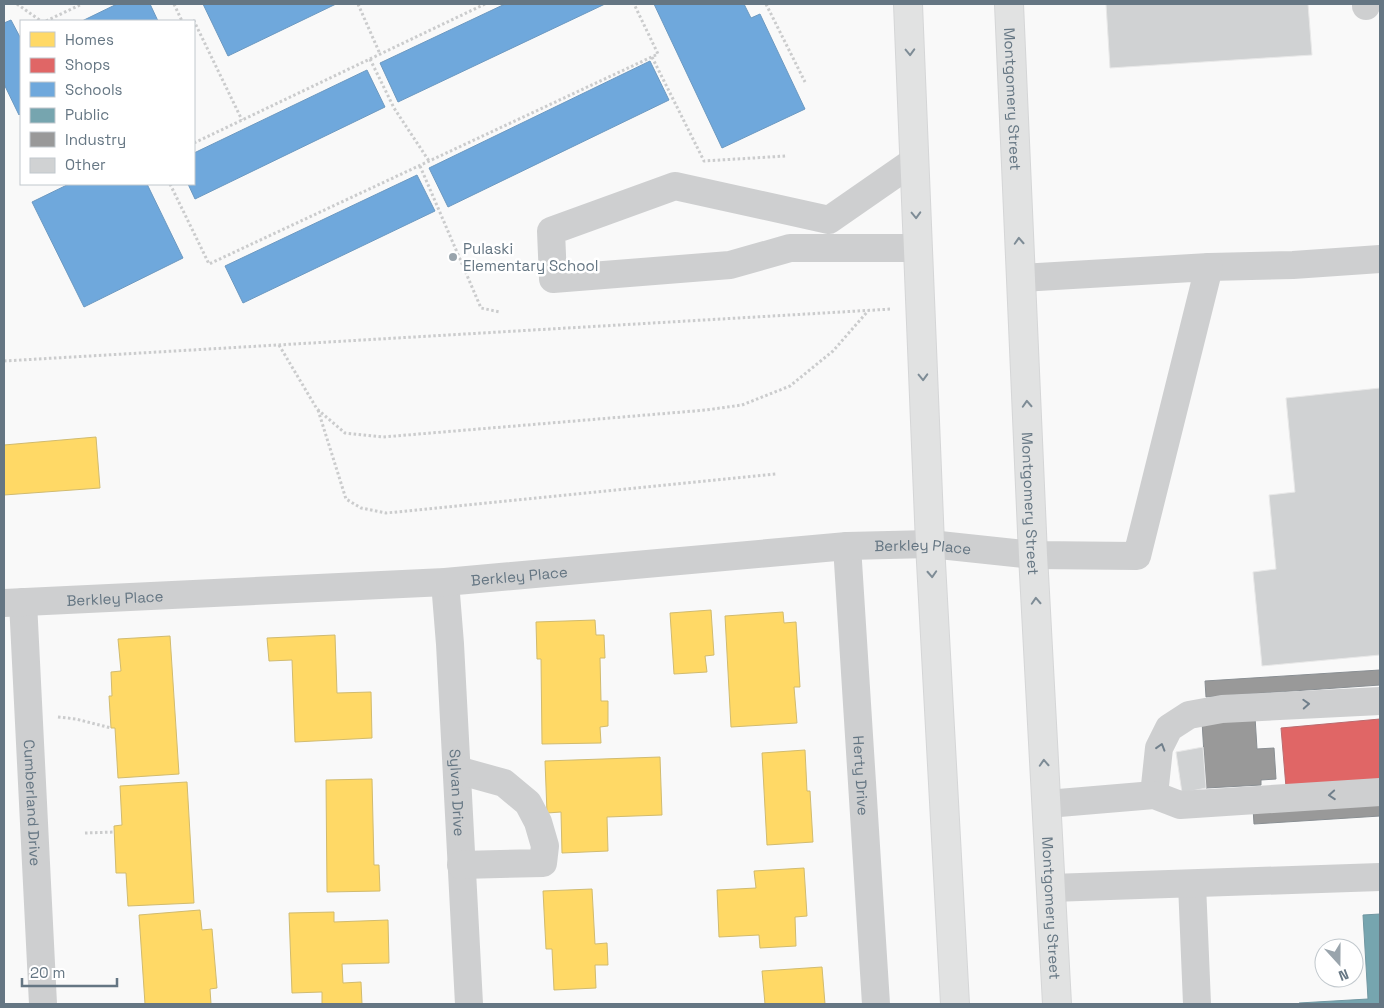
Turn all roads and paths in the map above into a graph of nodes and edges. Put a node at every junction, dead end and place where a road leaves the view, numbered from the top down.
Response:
1 (17, 4) edge
2 (82, 4) edge
3 (174, 4) edge
4 (358, 4) edge
5 (485, 4) edge
6 (634, 4) edge
7 (766, 4) edge
8 (908, 4) edge
9 (1009, 4) edge
10 (40, 20) edge
11 (48, 20) edge
12 (182, 20) edge
13 (195, 23) edge
14 (380, 54) junction
15 (652, 57) junction
16 (370, 59) junction
17 (805, 82) dead end
18 (242, 120) junction
19 (195, 143) edge
20 (786, 156) dead end
21 (429, 161) junction
22 (914, 161) junction
23 (420, 166) junction
24 (170, 185) edge
25 (829, 220) junction
26 (828, 248) junction
27 (918, 248) junction
28 (1380, 259) edge
29 (1209, 267) junction
30 (1021, 278) junction
31 (920, 308) junction
32 (868, 310) junction
33 (500, 312) dead end
34 (279, 345) junction
35 (4, 361) edge
36 (317, 410) junction
37 (776, 474) dead end
38 (930, 544) junction
39 (847, 546) junction
40 (1033, 555) junction
41 (445, 582) junction
42 (14, 603) edge
43 (1380, 700) edge
44 (29, 720) junction
45 (111, 728) dead end
46 (457, 770) junction
47 (1380, 792) edge
48 (1154, 795) junction
49 (1047, 804) junction
50 (114, 832) dead end
51 (85, 833) dead end
52 (461, 865) junction
53 (1380, 877) edge
54 (1192, 884) junction
55 (1051, 888) junction
56 (43, 1004) edge
57 (469, 1004) edge
58 (876, 1004) edge
59 (956, 1004) edge
60 (1057, 1004) edge
61 (1197, 1004) edge

1 - 10 path
2 - 11 path
3 - 12 path
4 - 14 path
5 - 14 path
6 - 15 path
7 - 17 path
8 -> 22 main road
30 -> 9 main road, Montgomery Street
13 - 18 path
14 - 16 path
15 - 20 path
15 - 21 path
16 - 18 path
16 - 21 path
18 - 19 path
21 - 23 path
22 - 25 street
22 -> 27 main road
23 - 24 path
23 - 33 path
25 - 26 street
25 - 26 street
26 - 27 street
27 - 31 main road
28 - 29 street
29 - 30 street
29 - 40 street, Berkley Place
40 -> 30 main road, Montgomery Street
31 - 32 path
31 -> 38 main road
32 - 34 path
32 - 36 path
34 - 35 path
34 - 36 path
36 - 37 path
38 - 39 street, Berkley Place
38 - 40 street, Berkley Place
38 -> 59 main road
39 - 41 street, Berkley Place
39 - 58 street, Herty Drive
49 -> 40 main road, Montgomery Street
41 - 42 street, Berkley Place
41 - 46 street, Sylvan Drive
42 - 44 street, Cumberland Drive
48 -> 43 street
44 - 45 path
44 - 56 street, Cumberland Drive
46 - 52 street, Sylvan Drive
46 - 52 street
47 -> 48 street
48 - 49 street
49 - 55 main road, Montgomery Street
50 - 51 path
52 - 57 street, Sylvan Drive
53 - 54 street
54 - 55 street
54 - 61 street
55 - 60 main road, Montgomery Street

